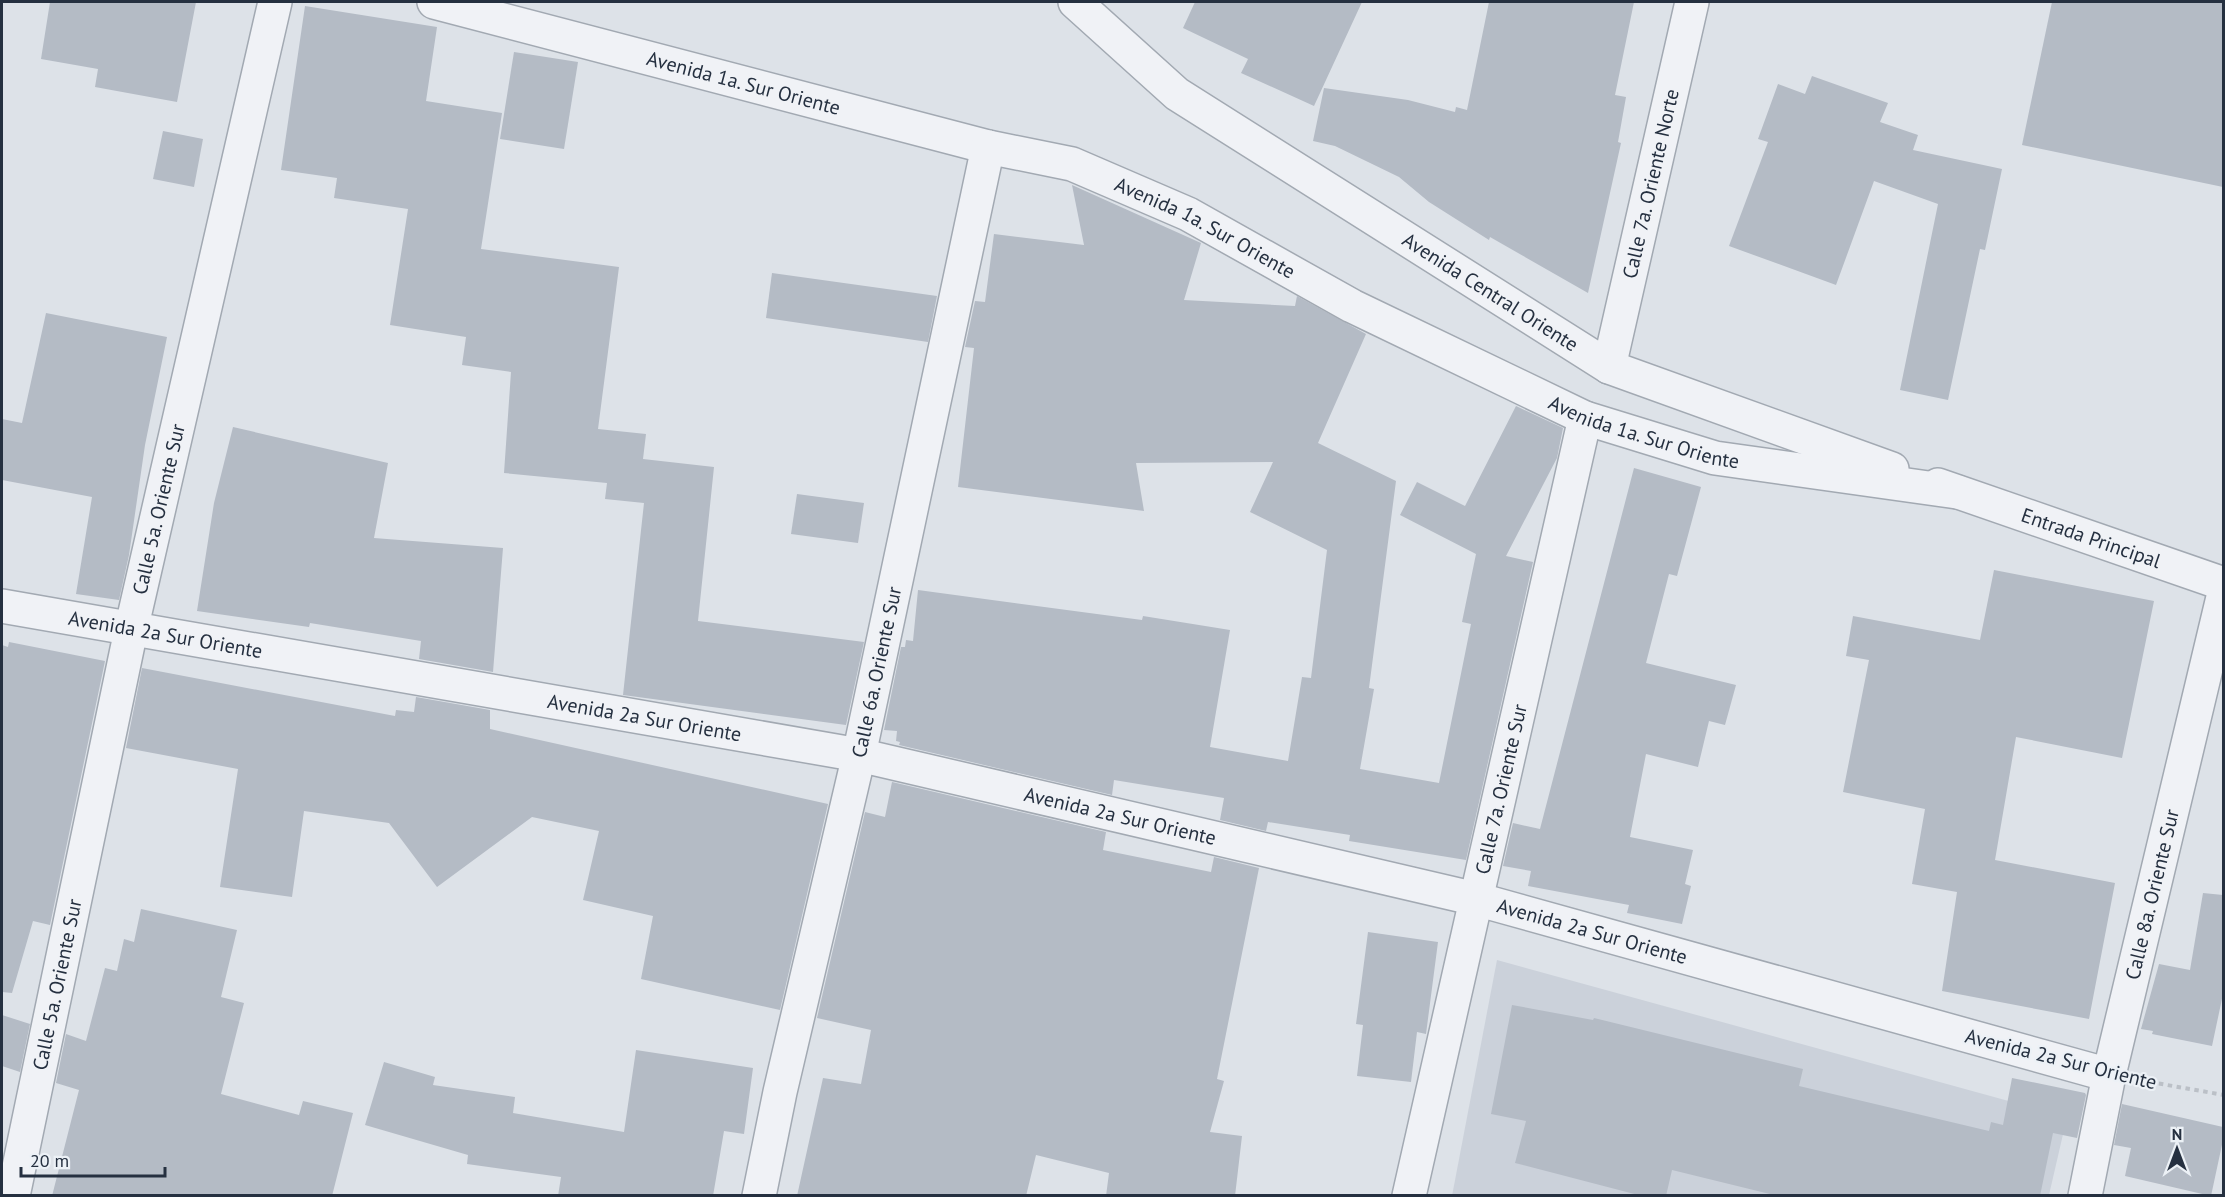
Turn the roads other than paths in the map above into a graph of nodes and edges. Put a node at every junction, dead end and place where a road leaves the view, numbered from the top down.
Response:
1 (275, 2) edge
2 (434, 2) edge
3 (1076, 2) edge
4 (1692, 2) edge
5 (988, 147) junction
6 (1609, 367) junction
7 (1585, 418) junction
8 (1957, 492) junction
9 (2223, 584) edge
10 (2223, 593) edge
11 (2, 606) edge
12 (130, 630) junction
13 (859, 755) junction
14 (1476, 899) junction
15 (2109, 1075) junction
16 (13, 1196) edge
17 (759, 1196) edge
18 (1410, 1196) edge
19 (2085, 1196) edge

1 - 12 street, Calle 5a. Oriente Sur
2 - 5 street, Avenida 1a. Sur Oriente
3 - 6 street, Avenida Central Oriente
4 - 6 street, Calle 7a. Oriente Norte
5 - 7 street, Avenida 1a. Sur Oriente
5 - 13 street, Calle 6a. Oriente Sur
6 - 8 street, Avenida Central Oriente
7 - 8 street, Avenida 1a. Sur Oriente
7 - 14 street, Calle 7a. Oriente Sur
8 - 9 street, Entrada Principal
10 - 15 street, Calle 8a. Oriente Sur
11 - 12 street, Avenida 2a Sur Oriente
12 - 13 street, Avenida 2a Sur Oriente
12 - 16 street, Calle 5a. Oriente Sur
13 - 14 street, Avenida 2a Sur Oriente
13 - 17 street, Calle 6a. Oriente Sur
14 - 15 street, Avenida 2a Sur Oriente
14 - 18 street, Calle 7a. Oriente Sur
15 - 19 street, Calle 8a. Oriente Sur

